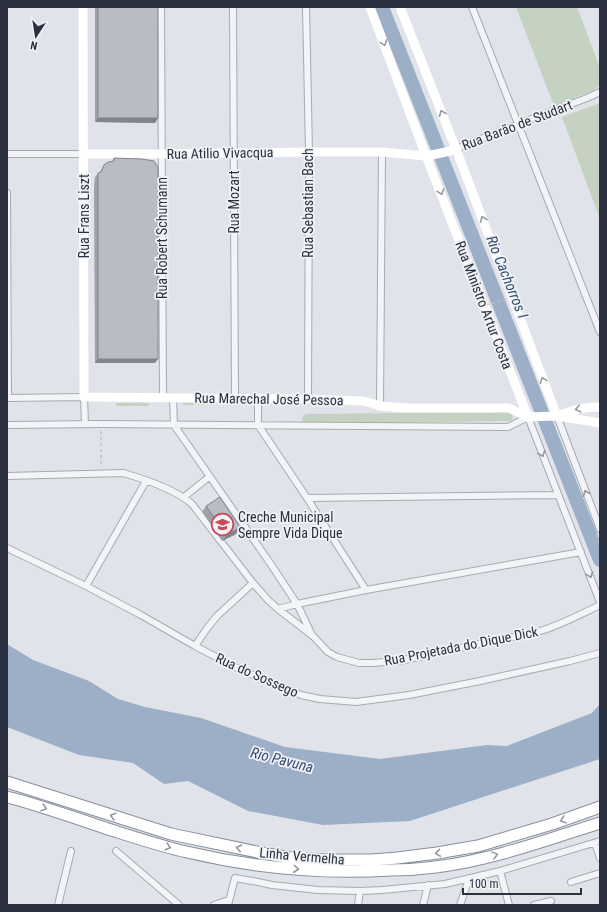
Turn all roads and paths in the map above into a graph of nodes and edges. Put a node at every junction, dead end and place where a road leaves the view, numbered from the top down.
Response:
1 (83, 7) edge
2 (161, 7) edge
3 (233, 7) edge
4 (306, 7) edge
5 (370, 7) edge
6 (400, 7) edge
7 (472, 7) edge
8 (600, 92) edge
9 (518, 124) junction
10 (453, 150) junction
11 (308, 152) junction
12 (382, 152) junction
13 (234, 153) junction
14 (7, 154) edge
15 (84, 154) junction
16 (162, 154) junction
17 (429, 155) junction
18 (7, 193) edge
19 (511, 298) dead end
20 (486, 305) dead end
21 (600, 332) edge
22 (84, 397) junction
23 (163, 397) junction
24 (173, 397) junction
25 (7, 398) edge
26 (235, 398) junction
27 (258, 398) junction
28 (308, 399) junction
29 (380, 406) junction
30 (600, 407) edge
31 (553, 416) junction
32 (532, 417) junction
33 (600, 423) edge
34 (85, 424) junction
35 (101, 424) junction
36 (7, 425) edge
37 (174, 425) junction
38 (258, 425) junction
39 (101, 473) junction
40 (7, 476) edge
41 (210, 477) junction
42 (146, 481) junction
43 (558, 494) junction
44 (184, 497) junction
45 (307, 498) junction
46 (600, 529) edge
47 (7, 548) edge
48 (581, 552) junction
49 (253, 583) junction
50 (86, 586) junction
51 (366, 590) junction
52 (297, 604) junction
53 (600, 604) edge
54 (278, 609) junction
55 (313, 636) junction
56 (195, 646) junction
57 (600, 653) edge
58 (7, 782) edge
59 (7, 797) edge
60 (600, 807) edge
61 (600, 823) edge
62 (597, 842) edge
63 (71, 851) dead end
64 (116, 851) dead end
65 (600, 858) edge
66 (500, 871) junction
67 (600, 873) edge
68 (469, 879) junction
69 (571, 882) dead end
70 (428, 885) junction
71 (360, 891) junction
72 (551, 901) dead end
73 (229, 903) edge
74 (58, 905) edge
75 (179, 905) edge
76 (214, 905) edge
77 (358, 905) edge
78 (422, 905) edge
79 (460, 905) edge
80 (509, 905) edge
81 (534, 905) edge

1 - 15 street, Rua Frans Liszt
2 - 16 street, Rua Robert Schumann
3 - 13 street, Rua Mozart
4 - 11 street, Rua Sebastian Bach
5 -> 17 street, Rua Ministro Artur Costa
10 -> 6 street, Rua Ministro Artur Costa
7 - 9 street
8 - 9 street, Rua Barão de Studart
9 - 10 street, Rua Barão de Studart
9 - 21 street
10 - 17 street, Rua Barão de Studart, bridge
31 -> 10 street, Rua Ministro Artur Costa
11 - 12 street, Rua Atilio Vivacqua
11 - 13 street, Rua Atilio Vivacqua
11 - 28 street, Rua Sebastian Bach
12 - 17 street, Rua Atilio Vivacqua
12 - 29 street
13 - 16 street, Rua Atilio Vivacqua
13 - 26 street, Rua Mozart
14 - 15 street, Rua Atilio Vivacqua
15 - 16 street, Rua Atilio Vivacqua
15 - 22 street, Rua Frans Liszt
16 - 23 street, Rua Robert Schumann
17 -> 32 street, Rua Ministro Artur Costa
18 - 25 street
19 - 20 path, bridge
22 - 23 street, Rua Marechal José Pessoa
22 - 25 street, Rua Marechal José Pessoa
22 - 34 street, Rua Frans Liszt
23 - 24 street, Rua Marechal José Pessoa
24 - 26 street, Rua Marechal José Pessoa
24 - 37 street
26 - 27 street, Rua Marechal José Pessoa
27 - 28 street, Rua Marechal José Pessoa
27 - 38 street
28 - 29 street, Rua Marechal José Pessoa
29 - 32 street, Rua Marechal José Pessoa
30 -> 31 street, Rua Marechal José Pessoa
31 - 32 street, Rua Marechal José Pessoa
31 - 33 street, Rua Marechal José Pessoa
46 -> 31 street, Rua Ministro Artur Costa
32 - 38 street, Rua Marechal José Pessoa
32 -> 43 street, Rua Ministro Artur Costa
34 - 35 street, Rua Marechal José Pessoa
34 - 36 street, Rua Marechal José Pessoa
35 - 37 street, Rua Marechal José Pessoa
35 - 39 path
37 - 38 street, Rua Marechal José Pessoa
37 - 41 street
38 - 45 street
39 - 40 street, Rua Projetada do Dique Dick
39 - 42 street, Rua Projetada do Dique Dick
41 - 44 street
41 - 52 street
42 - 44 street, Rua Projetada do Dique Dick
42 - 50 street
43 - 45 street
43 - 48 street, Rua Ministro Artur Costa
44 - 49 street, Rua Projetada do Dique Dick
45 - 51 street
47 - 50 street, Rua do Sossego
48 - 51 street
48 -> 53 street, Rua Ministro Artur Costa
49 - 54 street, Rua Projetada do Dique Dick
49 - 56 street
50 - 56 street, Rua do Sossego
51 - 52 street
52 - 54 street
52 - 55 street
53 - 55 street, Rua Projetada do Dique Dick
54 - 55 street, Rua Projetada do Dique Dick
56 - 57 street, Rua do Sossego
60 -> 58 highway, Linha Vermelha
59 -> 61 highway, Linha Vermelha
62 - 65 street
62 - 66 street
63 - 74 street
64 - 75 street
66 - 68 street
66 - 80 street
67 - 69 street
68 - 70 street
68 - 79 street
70 - 71 street
70 - 78 street
71 - 73 street
71 - 77 street
72 - 81 street
73 - 76 street

